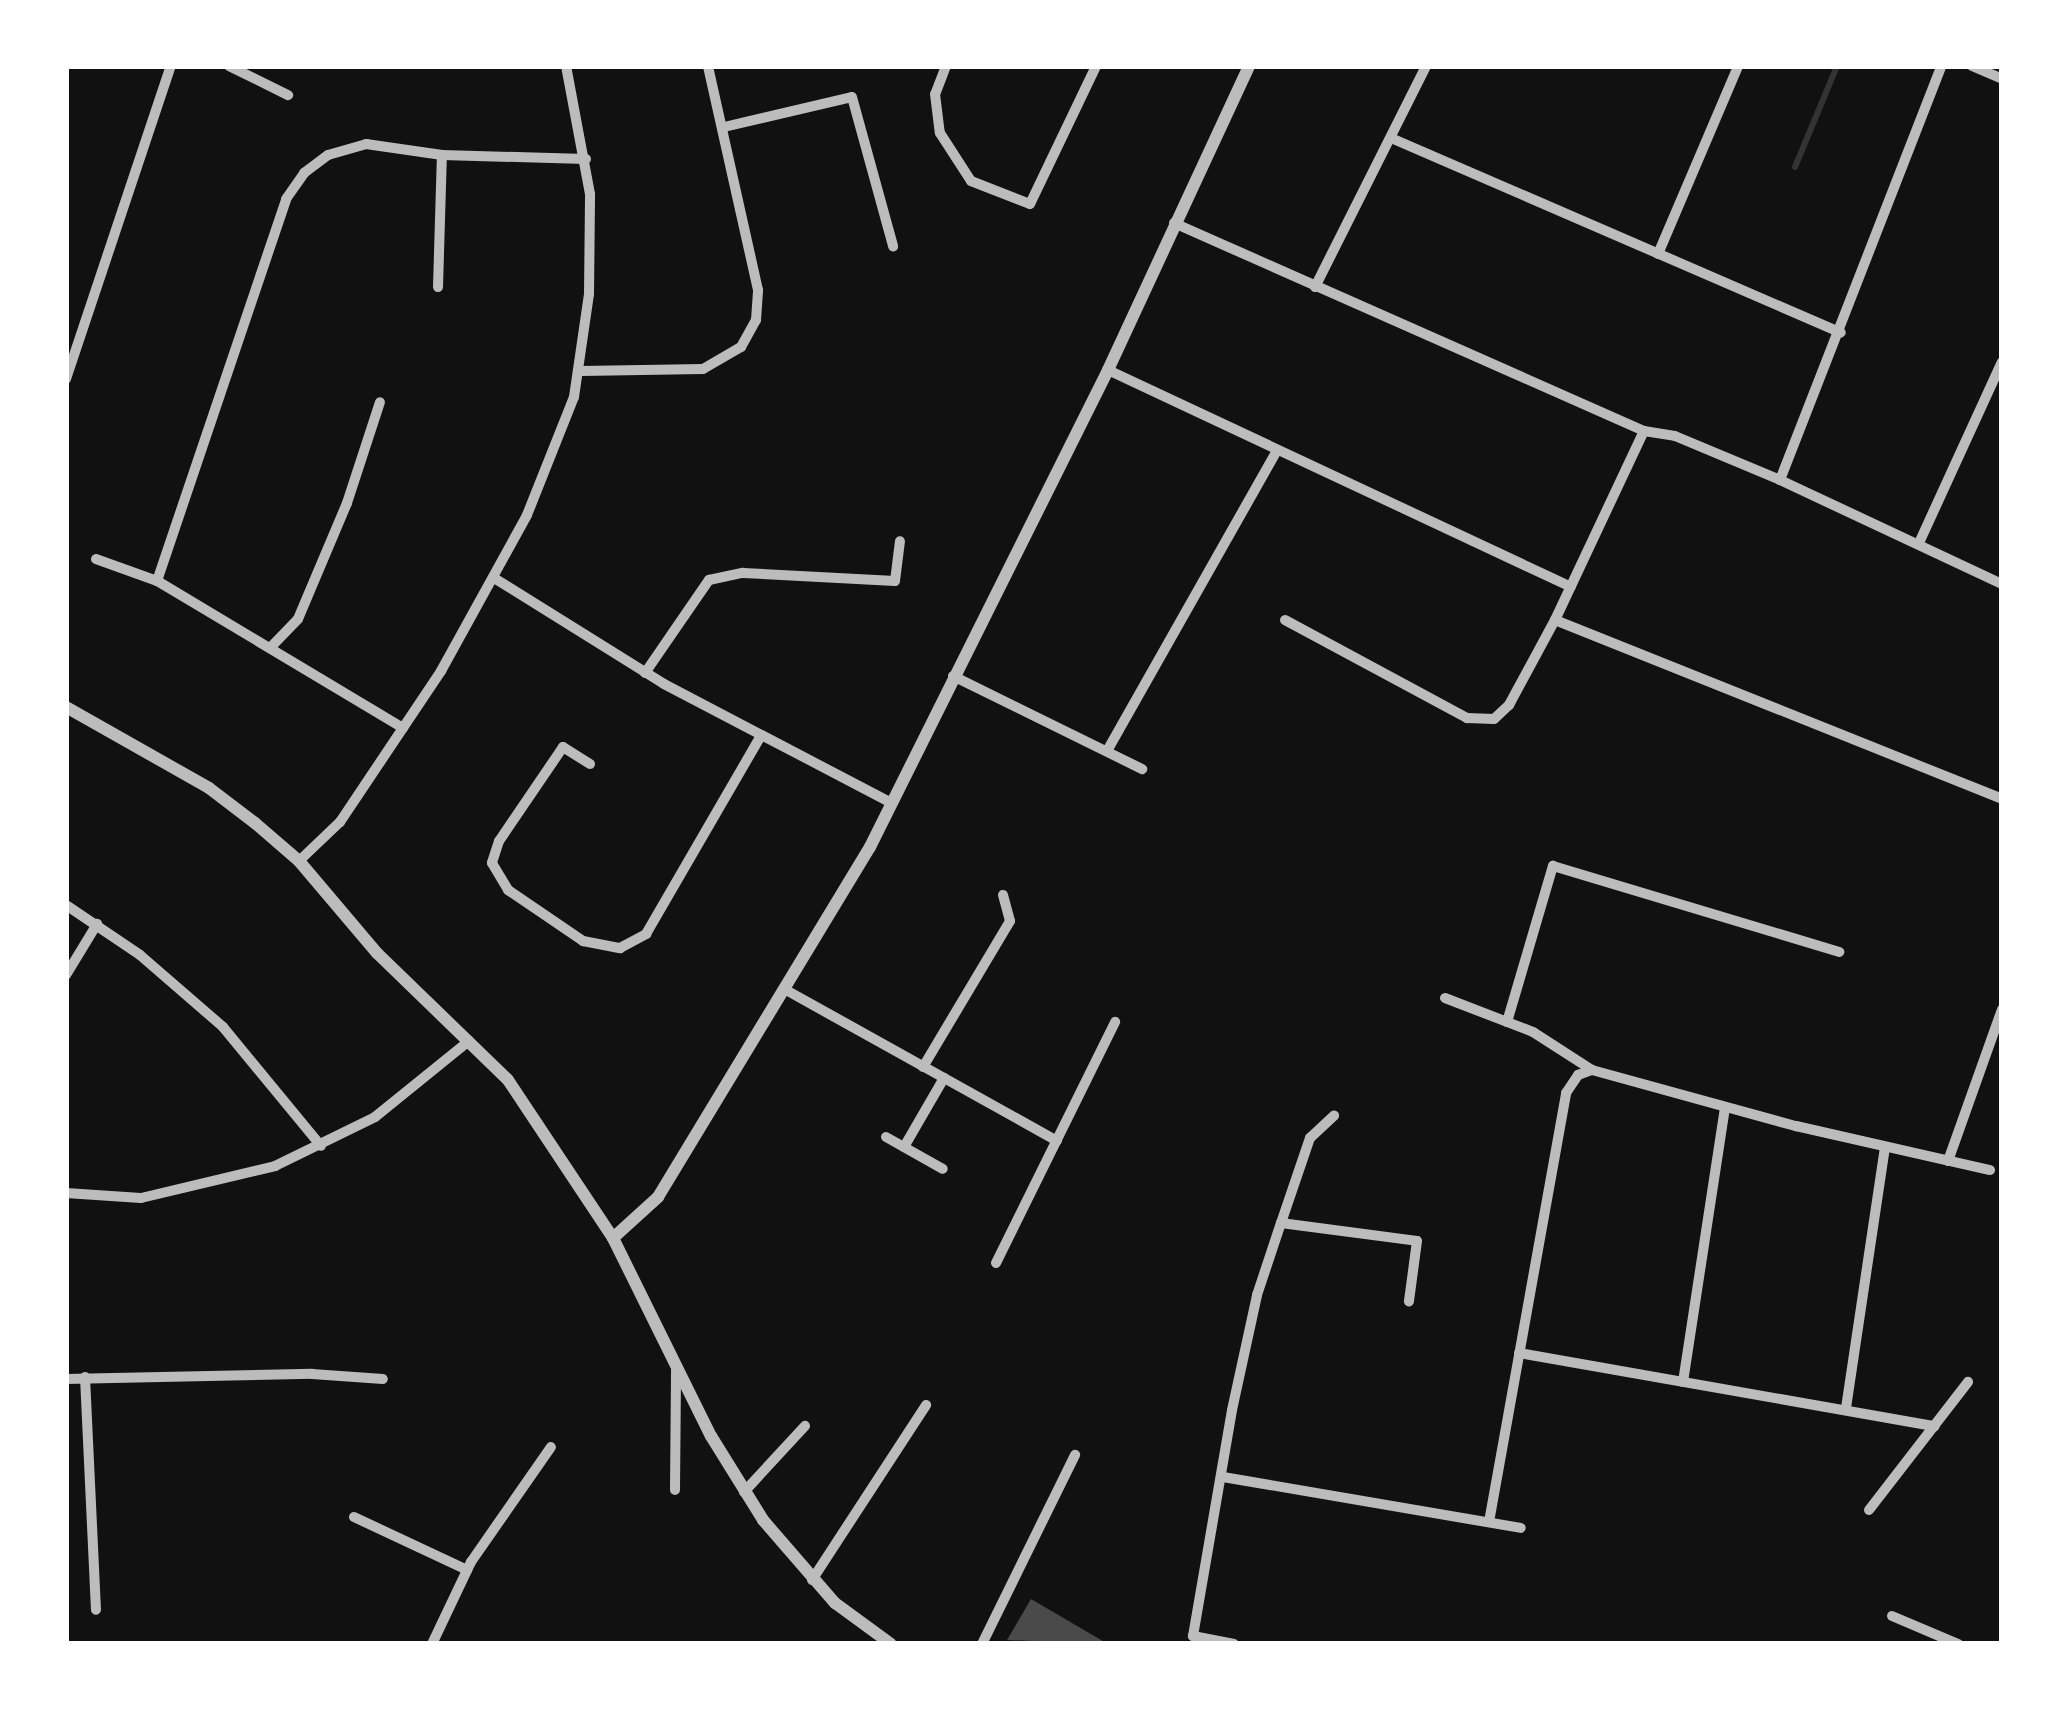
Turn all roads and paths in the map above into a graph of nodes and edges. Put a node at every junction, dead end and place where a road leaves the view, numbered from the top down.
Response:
1 (171, 66) edge
2 (230, 66) edge
3 (566, 66) edge
4 (708, 66) edge
5 (946, 66) edge
6 (1096, 66) edge
7 (1250, 66) edge
8 (1426, 66) edge
9 (1738, 66) edge
10 (1941, 66) edge
11 (1972, 66) edge
12 (2002, 79) edge
13 (288, 95) dead end
14 (724, 127) junction
15 (1391, 138) junction
16 (442, 154) junction
17 (586, 159) junction
18 (1174, 223) junction
19 (893, 246) dead end
20 (1658, 254) junction
21 (438, 287) dead end
22 (1315, 287) junction
23 (1841, 333) junction
24 (2002, 362) edge
25 (1108, 370) junction
26 (581, 371) junction
27 (66, 379) edge
28 (1998, 381) edge
29 (380, 402) dead end
30 (1644, 430) junction
31 (1276, 450) junction
32 (1780, 480) junction
33 (900, 541) dead end
34 (1919, 543) junction
35 (96, 559) dead end
36 (494, 578) junction
37 (157, 581) junction
38 (2002, 584) edge
39 (1571, 587) junction
40 (1285, 620) dead end
41 (1555, 620) junction
42 (270, 649) junction
43 (645, 673) junction
44 (953, 676) junction
45 (66, 707) edge
46 (403, 728) junction
47 (761, 736) junction
48 (1107, 751) junction
49 (590, 764) dead end
50 (1142, 769) dead end
51 (2002, 799) edge
52 (888, 801) junction
53 (298, 861) junction
54 (1003, 895) dead end
55 (66, 905) edge
56 (97, 924) junction
57 (1839, 952) dead end
58 (66, 975) edge
59 (786, 990) junction
60 (1445, 998) dead end
61 (2002, 1009) edge
62 (1114, 1022) dead end
63 (1507, 1022) junction
64 (470, 1042) junction
65 (923, 1067) junction
66 (1592, 1070) junction
67 (944, 1078) junction
68 (1725, 1107) junction
69 (1334, 1116) dead end
70 (886, 1137) dead end
71 (1057, 1141) junction
72 (321, 1146) junction
73 (904, 1147) junction
74 (1885, 1147) junction
75 (1948, 1161) junction
76 (943, 1169) dead end
77 (1990, 1170) dead end
78 (66, 1193) edge
79 (1281, 1223) junction
80 (613, 1238) junction
81 (996, 1263) dead end
82 (1408, 1301) dead end
83 (1520, 1353) junction
84 (676, 1365) junction
85 (85, 1377) junction
86 (66, 1378) edge
87 (383, 1379) dead end
88 (1683, 1382) junction
89 (1968, 1382) dead end
90 (926, 1405) dead end
91 (1846, 1408) junction
92 (806, 1426) dead end
93 (1935, 1426) junction
94 (551, 1447) dead end
95 (1075, 1455) dead end
96 (1223, 1477) junction
97 (675, 1490) dead end
98 (744, 1492) junction
99 (1869, 1510) dead end
100 (354, 1517) dead end
101 (1489, 1522) junction
102 (1521, 1528) dead end
103 (467, 1570) junction
104 (812, 1580) junction
105 (96, 1610) dead end
106 (1892, 1616) dead end
107 (432, 1644) edge
108 (891, 1644) edge
109 (982, 1644) edge
110 (1234, 1644) edge
111 (1958, 1644) edge

1 - 27 street
2 - 13 street
3 - 17 street
4 - 14 street
5 - 6 street
7 - 18 street
8 - 15 street
9 - 20 street
10 - 23 street
11 - 12 street
14 - 19 street
14 - 26 street
15 - 20 street
15 - 22 street
16 - 17 street
16 - 21 street
16 - 37 street
17 - 26 street
18 - 22 street
18 - 25 street
20 - 23 street
22 - 30 street
23 - 32 street
24 - 28 street
25 - 31 street
25 - 44 street
26 - 36 street
28 - 34 street
29 - 42 street
30 - 32 street
30 - 39 street
31 - 39 street
31 - 48 street
32 - 34 street
33 - 43 street
34 - 38 street
35 - 37 street
36 - 43 street
36 - 46 street
37 - 42 street
39 - 41 street
40 - 41 street
41 - 51 street
42 - 46 street
43 - 47 street
44 - 48 street
44 - 52 street
45 - 53 street
46 - 53 street
47 - 49 street
47 - 52 street
48 - 50 street
52 - 59 street
53 - 64 street
54 - 65 street
55 - 56 street
56 - 58 street
56 - 72 street
57 - 63 street
59 - 65 street
59 - 80 street
60 - 63 street
61 - 75 street
62 - 71 street
63 - 66 street
64 - 72 street
64 - 80 street
65 - 67 street
66 - 68 street
66 - 83 street
67 - 71 street
67 - 73 street
68 - 74 street
68 - 88 street
69 - 79 street
70 - 73 street
71 - 81 street
72 - 78 street
73 - 76 street
74 - 75 street
74 - 91 street
75 - 77 street
79 - 82 street
79 - 96 street
80 - 84 street
83 - 88 street
83 - 101 street
84 - 97 street
84 - 98 street
85 - 86 street
85 - 87 street
85 - 105 street
88 - 91 street
89 - 93 street
90 - 104 street
91 - 93 street
92 - 98 street
93 - 99 street
94 - 103 street
95 - 109 street
96 - 101 street
96 - 110 street
98 - 104 street
100 - 103 street
101 - 102 street
103 - 107 street
104 - 108 street
106 - 111 street

